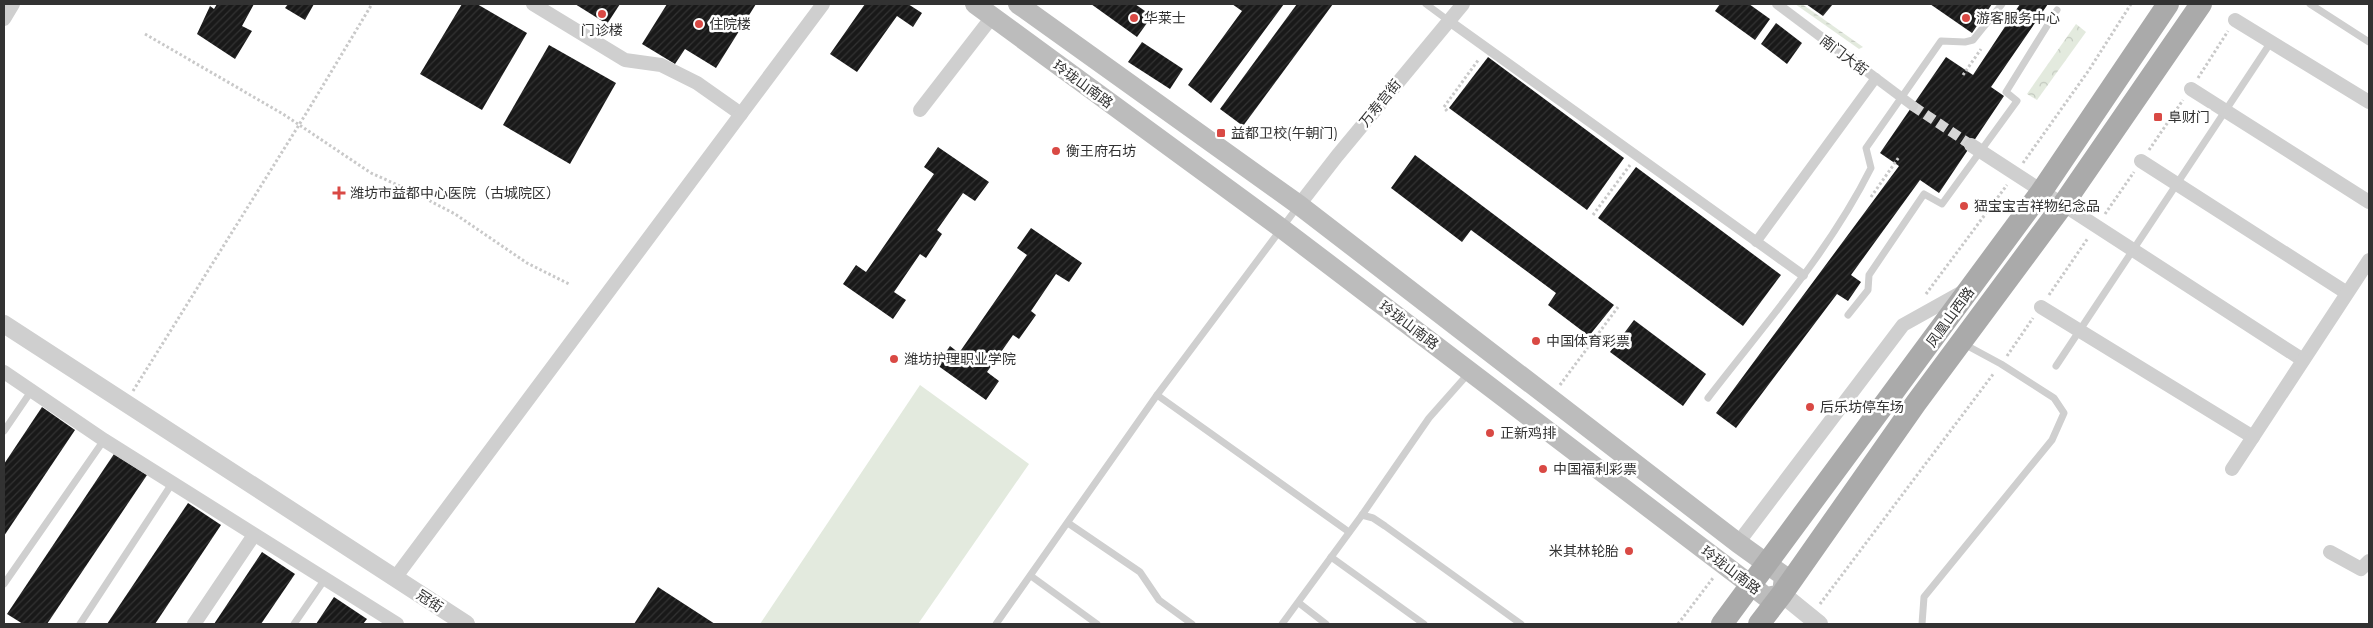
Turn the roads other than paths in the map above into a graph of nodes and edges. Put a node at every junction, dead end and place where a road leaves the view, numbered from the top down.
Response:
1 (13, 4) edge
2 (533, 4) edge
3 (823, 4) edge
4 (975, 4) edge
5 (1426, 4) edge
6 (1463, 4) edge
7 (1776, 4) edge
8 (2002, 4) edge
9 (2168, 4) edge
10 (2201, 4) edge
11 (2310, 4) edge
12 (1027, 6) edge
13 (2057, 10) dead end
14 (992, 16) junction
15 (4, 19) edge
16 (2235, 20) dead end
17 (1449, 21) junction
18 (2271, 42) junction
19 (2369, 42) edge
20 (1876, 78) junction
21 (2191, 89) dead end
22 (1902, 98) junction
23 (2369, 102) edge
24 (1913, 106) tunnel mouth
25 (920, 110) dead end
26 (2226, 111) junction
27 (741, 114) junction
28 (1976, 148) junction
29 (2142, 161) dead end
30 (2177, 184) junction
31 (2041, 192) junction
32 (2369, 202) edge
33 (1299, 205) junction
34 (2062, 206) junction
35 (1281, 228) junction
36 (1756, 242) junction
37 (2132, 251) junction
38 (2369, 260) edge
39 (1803, 275) junction
40 (1973, 285) junction
41 (2347, 293) junction
42 (2041, 306) dead end
43 (1848, 315) dead end
44 (4, 324) edge
45 (2080, 330) junction
46 (1961, 342) junction
47 (2303, 360) junction
48 (2056, 366) dead end
49 (4, 372) edge
50 (1470, 372) junction
51 (32, 390) junction
52 (1158, 395) junction
53 (1708, 398) dead end
54 (4, 431) edge
55 (2253, 437) junction
56 (104, 440) junction
57 (2232, 469) dead end
58 (173, 482) junction
59 (1362, 515) junction
60 (1068, 523) junction
61 (1349, 532) junction
62 (254, 534) junction
63 (1738, 543) junction
64 (2330, 552) dead end
65 (1331, 557) junction
66 (2369, 560) edge
67 (1767, 565) junction
68 (1031, 576) junction
69 (394, 578) junction
70 (325, 580) junction
71 (4, 584) edge
72 (1752, 586) junction
73 (1782, 594) junction
74 (1299, 603) junction
75 (80, 624) edge
76 (194, 624) edge
77 (294, 624) edge
78 (397, 624) edge
79 (466, 624) edge
80 (996, 624) edge
81 (1097, 624) edge
82 (1192, 624) edge
83 (1282, 624) edge
84 (1326, 624) edge
85 (1424, 624) edge
86 (1521, 624) edge
87 (1722, 624) edge
88 (1759, 624) edge
89 (1818, 624) edge
90 (1922, 624) edge

1 - 15 street
2 - 27 street
3 - 27 street
4 - 14 main road, 玲珑山南路
5 - 17 lane
6 - 17 street, 万寿宫街
7 - 20 street, 南门大街
8 - 22 lane
9 - 31 main road, 凤凰山西路
10 - 34 main road, 凤凰山西路
11 - 19 lane
12 - 33 main road, 玲珑山南路
13 - 28 lane
14 - 25 street
14 - 35 main road, 玲珑山南路
16 - 18 street
17 - 33 street, 万寿宫街
17 - 36 street
18 - 23 street
18 - 26 lane
20 - 22 street, 南门大街
20 - 36 street
21 - 26 street
22 - 24 street, 南门大街
22 - 39 lane
26 - 30 lane
26 - 32 street
27 - 69 street
28 - 31 street
28 - 43 lane
29 - 30 street
30 - 37 lane
30 - 41 street
31 - 34 street
31 - 40 main road, 凤凰山西路
33 - 35 lane
33 - 63 main road, 玲珑山南路
34 - 37 street
34 - 46 main road, 凤凰山西路
35 - 50 main road, 玲珑山南路
35 - 52 lane
36 - 39 street
37 - 45 lane
37 - 47 street
38 - 41 street
39 - 53 lane
40 - 63 street
40 - 67 main road, 凤凰山西路
41 - 47 street
42 - 45 street
44 - 69 street, 冠街
45 - 48 lane
45 - 55 street
46 - 73 main road, 凤凰山西路
46 - 90 lane
47 - 55 street
49 - 51 street
50 - 59 lane
50 - 72 main road, 玲珑山南路
51 - 54 lane
51 - 56 street
52 - 60 lane
52 - 61 lane
55 - 57 street
56 - 58 street
56 - 71 lane
58 - 62 street
58 - 75 lane
59 - 61 lane
59 - 86 lane
60 - 68 lane
60 - 82 lane
61 - 65 lane
62 - 70 street
62 - 76 street
63 - 67 main road, 玲珑山南路
64 - 66 street
65 - 74 lane
65 - 85 lane
67 - 72 main road, 凤凰山西路
67 - 73 main road, 玲珑山南路
68 - 80 lane
68 - 81 lane
69 - 79 street, 冠街
70 - 77 lane
70 - 78 street
72 - 73 main road, 玲珑山南路
72 - 87 main road, 凤凰山西路
73 - 88 main road, 凤凰山西路
73 - 89 street
74 - 83 lane
74 - 84 lane

